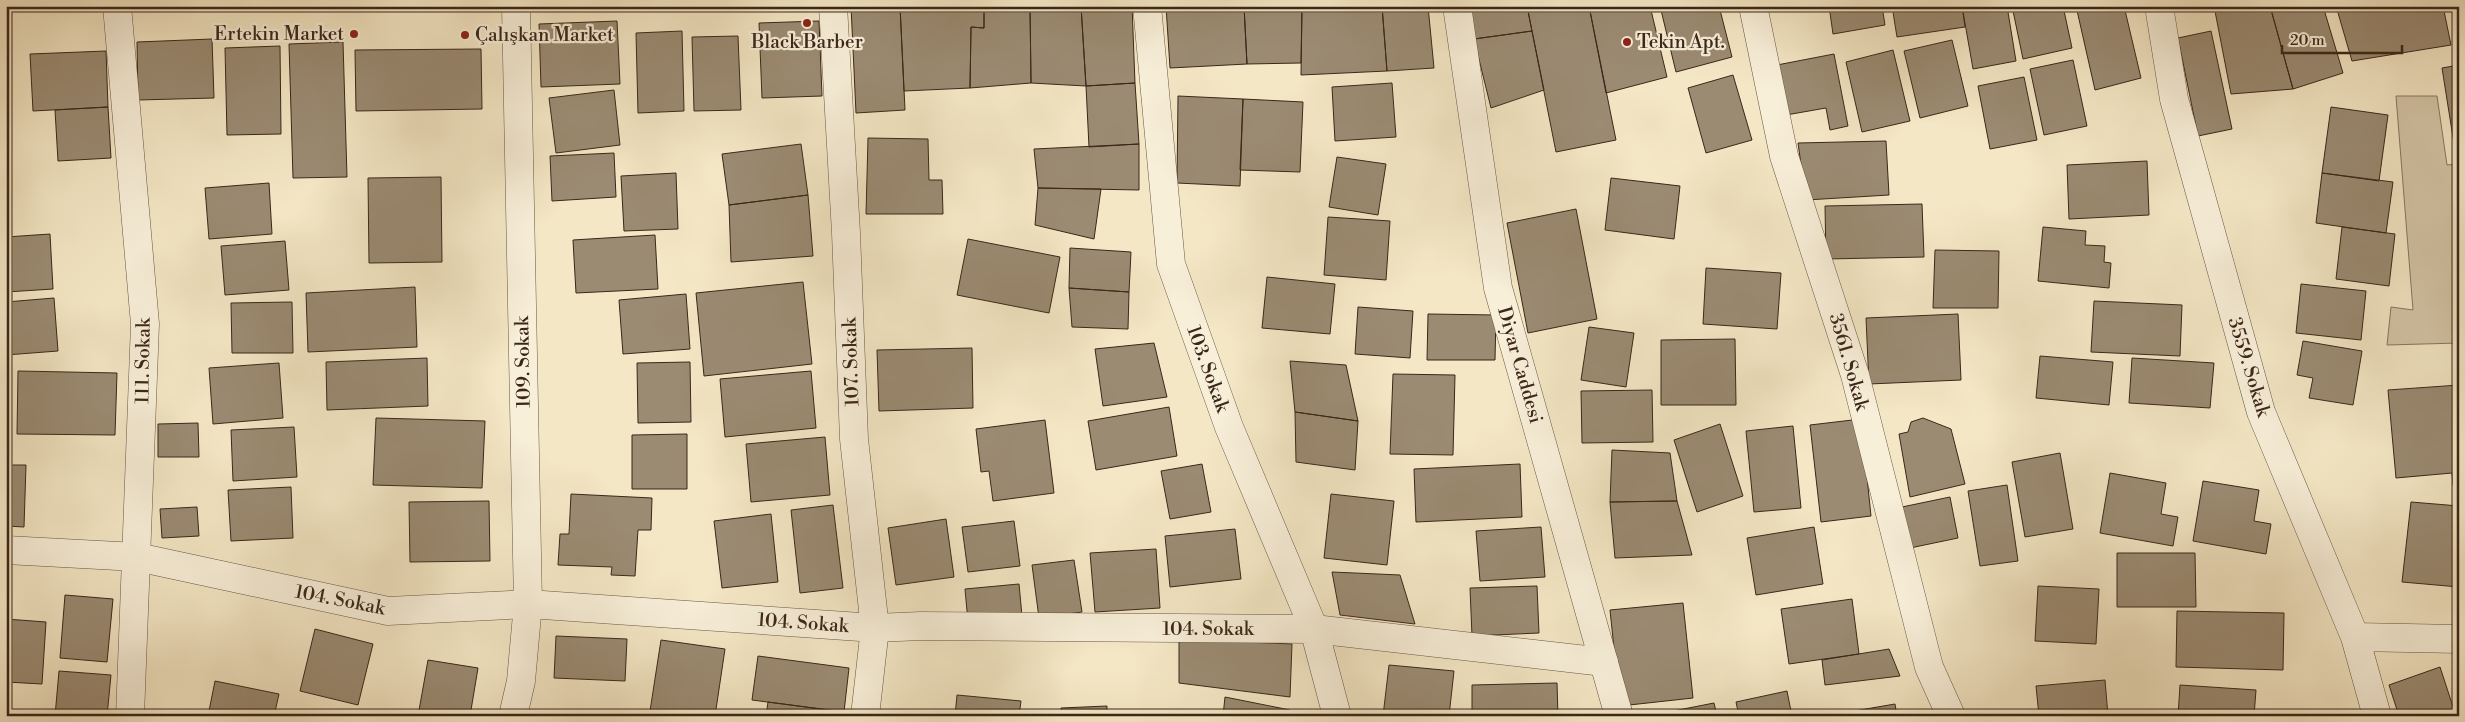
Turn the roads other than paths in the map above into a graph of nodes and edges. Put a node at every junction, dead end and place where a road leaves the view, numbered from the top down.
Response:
1 (117, 6) edge
2 (516, 6) edge
3 (833, 6) edge
4 (1147, 6) edge
5 (1457, 6) edge
6 (1753, 6) edge
7 (2159, 6) edge
8 (6, 550) edge
9 (137, 557) junction
10 (528, 604) junction
11 (874, 628) junction
12 (1314, 629) junction
13 (2355, 637) junction
14 (2459, 639) edge
15 (1604, 662) junction
16 (130, 716) edge
17 (513, 716) edge
18 (864, 716) edge
19 (1337, 716) edge
20 (1618, 716) edge
21 (1951, 716) edge
22 (2377, 716) edge

1 - 9 street, 111. Sokak
2 - 10 street, 109. Sokak
3 - 11 street, 107. Sokak
4 - 12 street, 103. Sokak
5 - 15 street, Diyar Caddesi
6 - 21 street, 3561. Sokak
7 - 13 street, 3559. Sokak
8 - 9 street, 104. Sokak
9 - 10 street, 104. Sokak
9 - 16 street, 111. Sokak
10 - 11 street, 104. Sokak
10 - 17 street, 109. Sokak
11 - 12 street, 104. Sokak
11 - 18 street, 107. Sokak
12 - 15 street, 104. Sokak
12 - 19 street, 103. Sokak
13 - 14 street
13 - 22 street, 3559. Sokak
15 - 20 street, Diyar Caddesi

